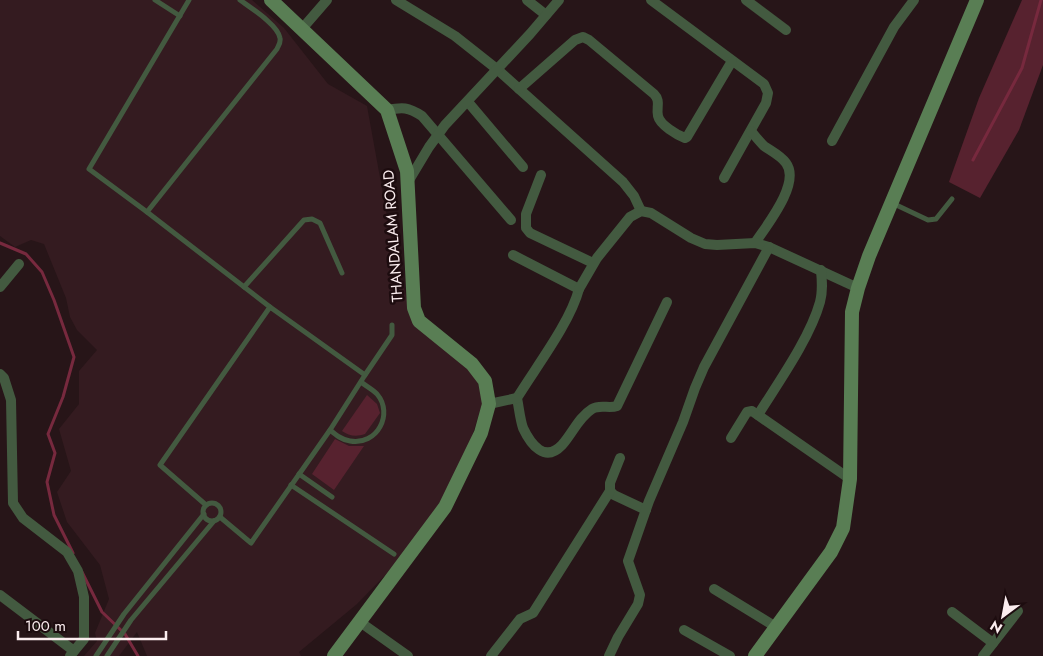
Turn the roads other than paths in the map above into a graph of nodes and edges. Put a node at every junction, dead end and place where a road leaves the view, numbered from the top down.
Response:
1 (155, 0) edge
2 (189, 0) edge
3 (240, 0) edge
4 (271, 0) edge
5 (326, 0) edge
6 (396, 0) edge
7 (528, 0) edge
8 (559, 0) edge
9 (651, 0) edge
10 (914, 0) edge
11 (977, 0) edge
12 (751, 1) edge
13 (546, 15) junction
14 (180, 16) junction
15 (301, 30) junction
16 (786, 30) dead end
17 (732, 61) junction
18 (498, 70) junction
19 (519, 89) junction
20 (468, 102) junction
21 (388, 110) junction
22 (751, 131) junction
23 (438, 134) junction
24 (832, 141) dead end
25 (523, 167) dead end
26 (541, 176) dead end
27 (724, 178) dead end
28 (408, 182) junction
29 (952, 199) dead end
30 (892, 203) junction
31 (641, 211) junction
32 (147, 212) junction
33 (511, 220) dead end
34 (755, 243) junction
35 (770, 246) junction
36 (513, 255) dead end
37 (593, 263) junction
38 (19, 264) dead end
39 (821, 270) junction
40 (342, 273) dead end
41 (0, 287) edge
42 (244, 287) junction
43 (858, 288) junction
44 (579, 289) junction
45 (667, 302) dead end
46 (270, 307) junction
47 (392, 326) dead end
48 (0, 374) edge
49 (365, 375) junction
50 (361, 382) junction
51 (517, 398) junction
52 (490, 404) junction
53 (758, 415) junction
54 (330, 430) junction
55 (731, 438) dead end
56 (620, 458) dead end
57 (299, 474) junction
58 (850, 479) junction
59 (291, 485) junction
60 (610, 491) junction
61 (332, 497) dead end
62 (206, 506) junction
63 (646, 510) junction
64 (204, 514) junction
65 (220, 517) junction
66 (214, 521) junction
67 (394, 554) dead end
68 (714, 589) dead end
69 (0, 595) edge
70 (1018, 611) dead end
71 (952, 612) dead end
72 (124, 614) junction
73 (131, 620) junction
74 (360, 622) junction
75 (776, 627) junction
76 (684, 630) dead end
77 (993, 643) junction
78 (72, 653) edge
79 (96, 656) edge
80 (107, 656) edge
81 (334, 656) edge
82 (408, 656) edge
83 (491, 656) edge
84 (609, 656) edge
85 (730, 656) edge
86 (755, 656) edge
87 (983, 656) edge

1 - 14 lane
2 - 14 lane
3 - 32 lane
4 - 15 street
5 - 15 street
6 - 18 street
7 - 13 street
8 - 13 street
9 - 17 street
10 - 24 street
11 - 30 street
12 - 16 street
13 - 18 street
14 - 32 lane
15 - 21 street
17 - 19 street
17 - 22 street
18 - 19 street
18 - 20 street
19 - 31 street
20 - 23 street
20 - 25 street
21 - 23 street
21 - 28 street, THANDALAM ROAD
22 - 27 street
22 - 34 street
23 - 28 street
23 - 33 street
26 - 37 street
28 - 52 street, THANDALAM ROAD
29 - 30 lane
30 - 43 street
31 - 34 street
31 - 37 street
32 - 42 lane
34 - 35 street
35 - 39 street
35 - 63 street
36 - 44 street
37 - 44 street
38 - 41 street
39 - 43 street
39 - 53 street
40 - 42 lane
42 - 46 lane
43 - 58 street
44 - 51 street
45 - 51 street
46 - 49 lane
46 - 62 lane
47 - 49 lane
48 - 78 street
49 - 50 lane
50 - 54 lane
50 - 54 lane
51 - 52 street
52 - 74 street
53 - 55 street
53 - 58 street
54 - 57 lane
56 - 60 street
57 - 59 lane
57 - 61 lane
58 - 75 street
59 - 65 lane
59 - 67 lane
60 - 63 street
60 - 83 street
62 - 64 lane
62 - 65 lane
63 - 84 street
64 - 66 lane
64 - 72 lane
65 - 66 lane
66 - 73 lane
68 - 75 street
69 - 78 street
70 - 77 street
71 - 77 street
72 - 73 lane
72 - 79 lane
73 - 80 lane
74 - 81 street
74 - 82 street
75 - 86 street
76 - 85 street
77 - 87 street

